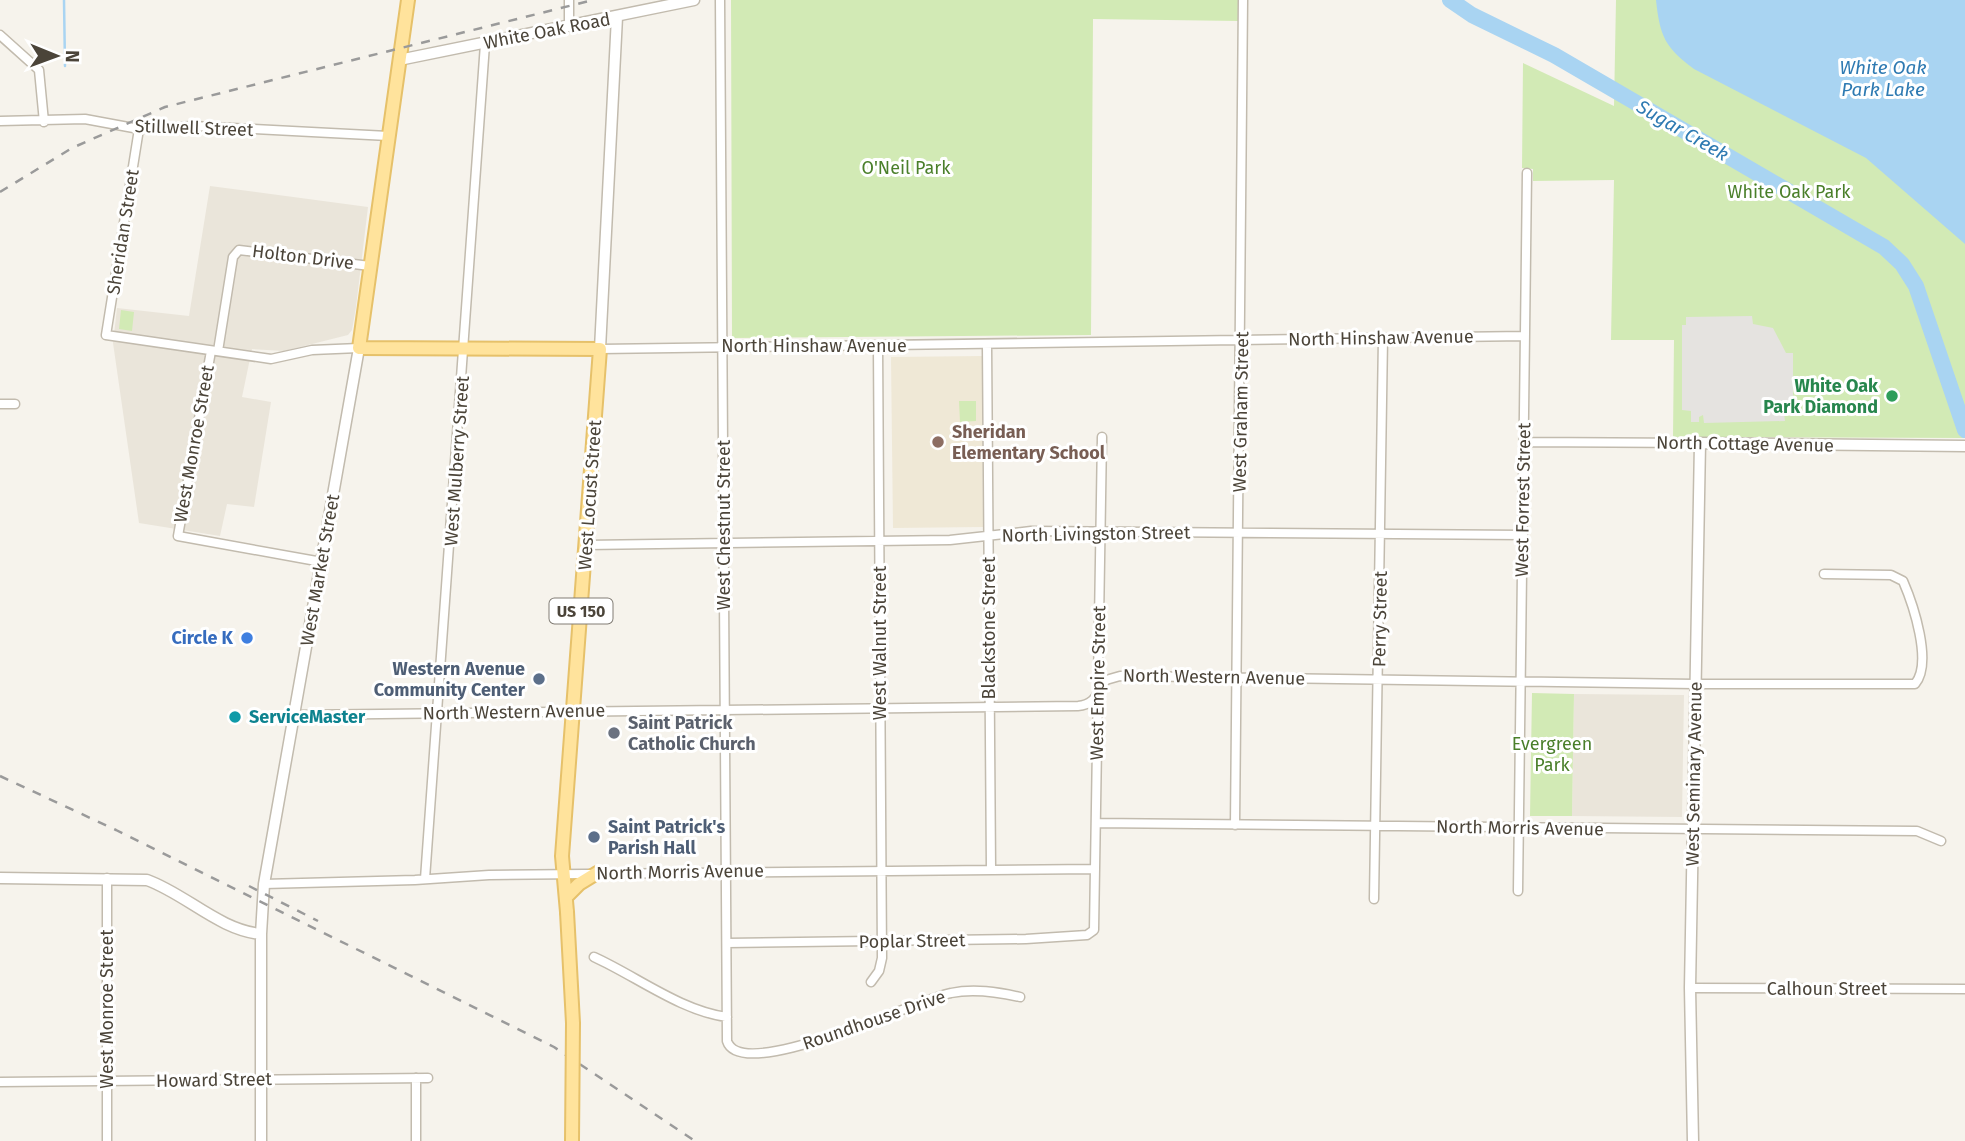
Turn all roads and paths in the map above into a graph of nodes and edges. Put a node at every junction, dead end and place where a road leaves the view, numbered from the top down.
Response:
1 (408, 0) edge
2 (569, 0) edge
3 (694, 0) edge
4 (720, 0) edge
5 (1243, 0) edge
6 (617, 17) junction
7 (569, 27) junction
8 (0, 35) edge
9 (485, 44) junction
10 (399, 60) junction
11 (0, 121) edge
12 (44, 122) junction
13 (139, 129) junction
14 (388, 136) junction
15 (1527, 173) dead end
16 (237, 251) joint
17 (370, 266) junction
18 (106, 335) joint
19 (1525, 336) junction
20 (1383, 338) junction
21 (1242, 342) junction
22 (987, 345) junction
23 (878, 346) junction
24 (724, 347) junction
25 (359, 348) junction
26 (465, 348) junction
27 (600, 349) junction
28 (214, 351) junction
29 (0, 404) edge
30 (15, 404) dead end
31 (1102, 437) dead end
32 (1524, 442) junction
33 (1700, 443) junction
34 (1965, 446) edge
35 (1101, 531) junction
36 (1240, 533) junction
37 (1381, 534) junction
38 (1523, 535) junction
39 (988, 536) junction
40 (880, 541) junction
41 (724, 543) junction
42 (586, 545) junction
43 (322, 562) junction
44 (1824, 574) dead end
45 (1237, 678) junction
46 (1378, 680) junction
47 (1520, 682) junction
48 (1695, 684) junction
49 (1098, 691) junction
50 (989, 706) junction
51 (881, 707) junction
52 (725, 709) junction
53 (573, 711) junction
54 (439, 713) junction
55 (294, 715) junction
56 (1097, 823) junction
57 (1235, 825) junction
58 (1376, 827) junction
59 (1517, 828) junction
60 (1692, 829) junction
61 (1941, 841) dead end
62 (991, 869) junction
63 (1095, 869) junction
64 (882, 870) junction
65 (726, 872) junction
66 (597, 873) junction
67 (563, 874) junction
68 (0, 878) edge
69 (107, 878) junction
70 (425, 879) junction
71 (264, 884) junction
72 (1518, 891) dead end
73 (566, 897) junction
74 (1374, 899) dead end
75 (1094, 929) joint
76 (261, 934) junction
77 (882, 941) junction
78 (727, 943) junction
79 (594, 957) dead end
80 (871, 982) dead end
81 (1690, 988) junction
82 (1965, 989) edge
83 (1020, 997) dead end
84 (727, 1017) junction
85 (730, 1049) joint
86 (415, 1078) junction
87 (429, 1078) dead end
88 (261, 1080) junction
89 (0, 1082) edge
90 (107, 1082) junction
91 (107, 1141) edge
92 (261, 1141) edge
93 (416, 1141) edge
94 (572, 1141) edge
95 (1693, 1141) edge

1 - 10 main road, West Market Street
2 - 7 street
3 - 6 street, White Oak Road
4 - 24 street, West Chestnut Street
5 - 21 street, West Graham Street
6 - 7 street, White Oak Road
6 - 27 street, West Locust Street
7 - 9 street, White Oak Road
8 - 12 street
9 - 10 street, White Oak Road
9 - 26 street, West Mulberry Street
10 - 14 main road, West Market Street
11 - 12 street, Stillwell Street
12 - 13 street, Stillwell Street
13 - 14 street, Stillwell Street
13 - 18 street, Sheridan Street
14 - 17 main road, West Market Street
15 - 19 street, West Forrest Street
16 - 17 street, Holton Drive
16 - 28 street, West Monroe Street
17 - 25 main road, West Market Street
18 - 28 street, North Hinshaw Avenue
19 - 20 street, North Hinshaw Avenue
19 - 32 street, West Forrest Street
20 - 21 street, North Hinshaw Avenue
20 - 37 street, Perry Street
21 - 22 street, North Hinshaw Avenue
21 - 36 street, West Graham Street
22 - 23 street, North Hinshaw Avenue
22 - 39 street, Blackstone Street
23 - 24 street, North Hinshaw Avenue
23 - 40 street, West Walnut Street
24 - 27 street, North Hinshaw Avenue
24 - 41 street, West Chestnut Street
25 - 26 main road, North Hinshaw Avenue
25 - 28 street, North Hinshaw Avenue
25 - 43 street, West Market Street
26 - 27 main road, North Hinshaw Avenue
26 - 54 street, West Mulberry Street
27 - 42 main road, West Locust Street / US 150
28 - 43 street, West Monroe Street
29 - 30 street
31 - 35 street, West Empire Street
32 - 33 street, North Cottage Avenue
32 - 38 street, West Forrest Street
33 - 34 street, North Cottage Avenue
33 - 48 street, West Seminary Avenue
35 - 36 street, North Livingston Street
35 - 39 street, North Livingston Street
35 - 49 street, West Empire Street
36 - 37 street, North Livingston Street
36 - 45 street, West Graham Street
37 - 38 street, North Livingston Street
37 - 46 street, Perry Street
38 - 47 street, West Forrest Street
39 - 40 street, North Livingston Street
39 - 50 street, Blackstone Street
40 - 41 street, North Livingston Street
40 - 51 street, West Walnut Street
41 - 42 street, North Livingston Street
41 - 52 street, West Chestnut Street
42 - 53 main road, West Locust Street / US 150
43 - 55 street, West Market Street
44 - 48 street, North Western Avenue
45 - 46 street, North Western Avenue
45 - 49 street, North Western Avenue
45 - 57 street, West Graham Street
46 - 47 street, North Western Avenue
46 - 58 street, Perry Street
47 - 48 street, North Western Avenue
47 - 59 street, West Forrest Street
48 - 60 street, West Seminary Avenue
49 - 50 street, North Western Avenue
49 - 56 street, West Empire Street
50 - 51 street, North Western Avenue
50 - 62 street, Blackstone Street
51 - 52 street, North Western Avenue
51 - 64 street, West Walnut Street
52 - 53 street, North Western Avenue
52 - 65 street, West Chestnut Street
53 - 54 street, North Western Avenue
53 - 67 main road, West Locust Street / US 150
54 - 55 street, North Western Avenue
54 - 70 street, West Mulberry Street
55 - 71 street, West Market Street
56 - 57 street, North Morris Avenue
56 - 63 street, West Empire Street
57 - 58 street, North Morris Avenue
58 - 59 street, North Morris Avenue
58 - 74 street, Perry Street
59 - 60 street, North Morris Avenue
59 - 72 street, West Forrest Street
60 - 61 street, North Morris Avenue
60 - 81 street, West Seminary Avenue
62 - 63 street, North Morris Avenue
62 - 64 street, North Morris Avenue
63 - 75 street, West Empire Street
64 - 65 street, North Morris Avenue
64 - 77 street, West Walnut Street
65 - 66 street, North Morris Avenue
65 - 78 street, West Chestnut Street
66 - 67 street, North Morris Avenue
66 - 73 main road
67 - 70 street, North Morris Avenue
67 - 73 main road, West Locust Street / US 150
68 - 69 street
69 - 76 street
69 - 90 street, West Monroe Street
70 - 71 street, North Morris Avenue
71 - 76 street, West Market Street
73 - 94 main road, West Locust Street / US 150, bridge
75 - 77 street, Poplar Street
76 - 88 street, West Market Street
77 - 78 street, Poplar Street
77 - 80 street, West Walnut Street
78 - 84 street, West Chestnut Street
79 - 84 street
81 - 82 street, Calhoun Street
81 - 95 street, West Seminary Avenue
83 - 85 street, Roundhouse Drive
84 - 85 street, West Chestnut Street
86 - 87 street, Howard Street
86 - 88 street, Howard Street
86 - 93 street
88 - 90 street, Howard Street
88 - 92 street, West Market Street
89 - 90 street, Howard Street
90 - 91 street, West Monroe Street

